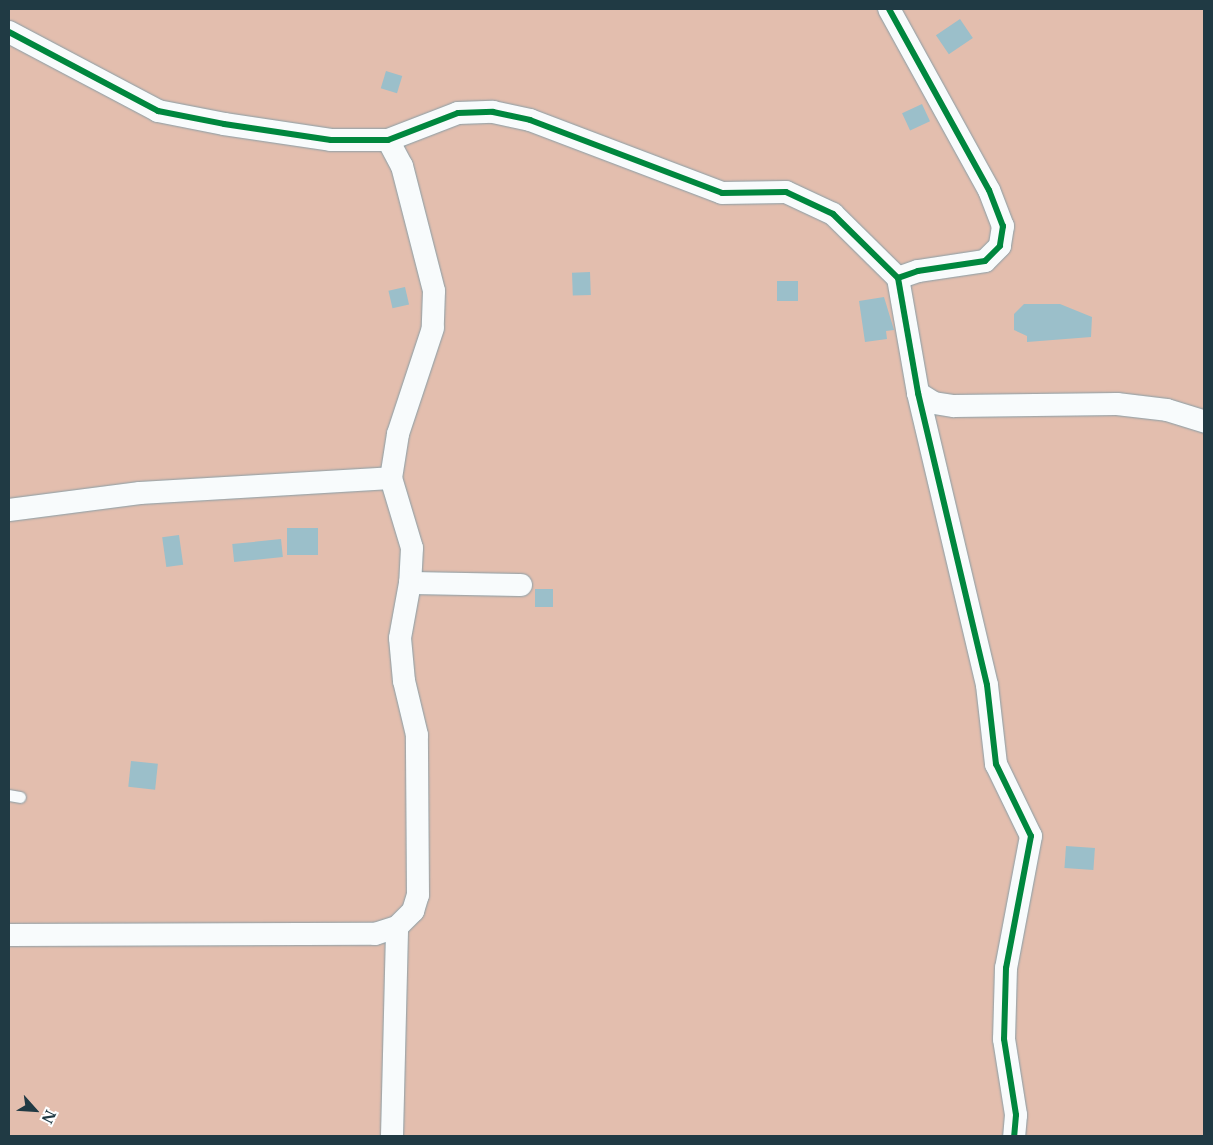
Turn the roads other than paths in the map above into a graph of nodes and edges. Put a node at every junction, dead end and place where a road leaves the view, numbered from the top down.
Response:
1 (889, 9) edge
2 (9, 32) edge
3 (388, 140) junction
4 (898, 278) junction
5 (918, 393) junction
6 (1204, 421) edge
7 (391, 478) junction
8 (9, 510) edge
9 (410, 583) junction
10 (520, 584) dead end
11 (398, 928) junction
12 (9, 935) edge
13 (392, 1136) edge
14 (1014, 1136) edge

1 - 4 street
2 - 3 street
3 - 4 street
3 - 7 street
4 - 5 street
5 - 6 street
5 - 14 street
7 - 8 street
7 - 9 street
9 - 10 street
9 - 11 street
11 - 12 street
11 - 13 street

